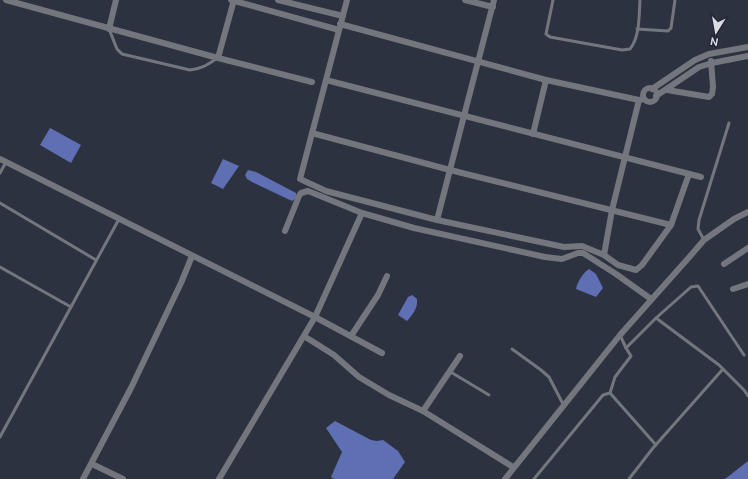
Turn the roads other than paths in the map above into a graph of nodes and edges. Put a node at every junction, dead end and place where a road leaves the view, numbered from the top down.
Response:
1 (6, 0) edge
2 (116, 0) edge
3 (233, 0) edge
4 (278, 0) edge
5 (347, 0) edge
6 (465, 0) edge
7 (494, 0) edge
8 (553, 0) edge
9 (640, 0) edge
10 (675, 0) edge
11 (493, 7) junction
12 (342, 16) junction
13 (339, 27) junction
14 (109, 29) junction
15 (637, 29) junction
16 (748, 47) edge
17 (709, 54) junction
18 (748, 56) edge
19 (218, 58) junction
20 (478, 63) junction
21 (712, 63) junction
22 (326, 80) junction
23 (546, 80) junction
24 (312, 82) dead end
25 (652, 89) junction
26 (667, 90) junction
27 (656, 96) junction
28 (642, 100) junction
29 (464, 116) junction
30 (729, 123) dead end
31 (312, 133) junction
32 (532, 134) junction
33 (626, 157) junction
34 (0, 159) edge
35 (6, 162) junction
36 (450, 170) junction
37 (0, 173) edge
38 (689, 174) junction
39 (701, 176) dead end
40 (0, 203) edge
41 (612, 210) junction
42 (748, 212) edge
43 (362, 213) junction
44 (119, 219) junction
45 (437, 220) junction
46 (671, 225) junction
47 (285, 231) dead end
48 (704, 240) junction
49 (748, 248) edge
50 (604, 255) junction
51 (192, 256) junction
52 (96, 260) junction
53 (724, 264) dead end
54 (0, 267) edge
55 (387, 276) dead end
56 (748, 284) edge
57 (733, 290) dead end
58 (651, 299) junction
59 (71, 307) junction
60 (315, 317) junction
61 (656, 318) junction
62 (620, 335) junction
63 (351, 336) junction
64 (304, 337) junction
65 (626, 348) junction
66 (512, 349) dead end
67 (382, 353) dead end
68 (744, 355) dead end
69 (460, 356) dead end
70 (723, 369) junction
71 (450, 371) junction
72 (610, 393) junction
73 (489, 395) dead end
74 (748, 396) edge
75 (563, 404) junction
76 (423, 412) junction
77 (0, 437) edge
78 (656, 445) junction
79 (92, 464) junction
80 (513, 467) junction
81 (83, 479) edge
82 (123, 479) edge
83 (219, 479) edge
84 (505, 479) edge
85 (534, 479) edge
86 (629, 479) edge

1 - 14 street
2 - 14 street
3 - 13 street
3 - 19 street
4 - 12 street
5 - 12 street
6 - 11 street
7 - 11 street
8 - 15 lane
9 - 15 lane
10 - 15 lane
11 - 20 street
12 - 13 street
13 - 20 street
13 - 22 street
14 - 19 street
14 - 19 lane
16 - 17 street
17 - 21 street
17 - 25 street
18 - 21 street
19 - 24 street
20 - 23 street
20 - 29 street
21 - 26 street
21 - 26 street
22 - 29 street
22 - 31 street
23 - 28 street
23 - 32 street
25 - 27 street
25 - 28 street
26 - 27 street
27 - 28 street
28 - 33 street
29 - 32 street
29 - 36 street
30 - 48 lane
31 - 36 street
31 - 45 street
32 - 33 street
33 - 38 street
33 - 41 street
34 - 35 street
35 - 37 lane
35 - 44 street
36 - 41 street
36 - 45 street
38 - 39 street
38 - 46 street
40 - 52 lane
41 - 46 street
41 - 50 street
42 - 48 street
43 - 47 street
43 - 58 street
43 - 60 street
44 - 51 street
44 - 52 lane
45 - 50 street
46 - 50 street
48 - 58 street
49 - 53 street
51 - 60 street
51 - 79 street
52 - 59 lane
54 - 59 lane
55 - 63 street
56 - 57 street
58 - 62 street
59 - 77 lane
60 - 63 street
60 - 64 street
61 - 65 lane
61 - 68 lane
61 - 70 lane
62 - 65 lane
62 - 75 street
63 - 67 street
64 - 76 street
64 - 83 street
65 - 72 lane
66 - 75 lane
69 - 71 street
70 - 74 lane
70 - 78 lane
71 - 73 lane
71 - 76 street
72 - 78 lane
72 - 85 lane
75 - 80 street
76 - 80 street
78 - 86 lane
79 - 81 street
79 - 82 street
80 - 84 street

